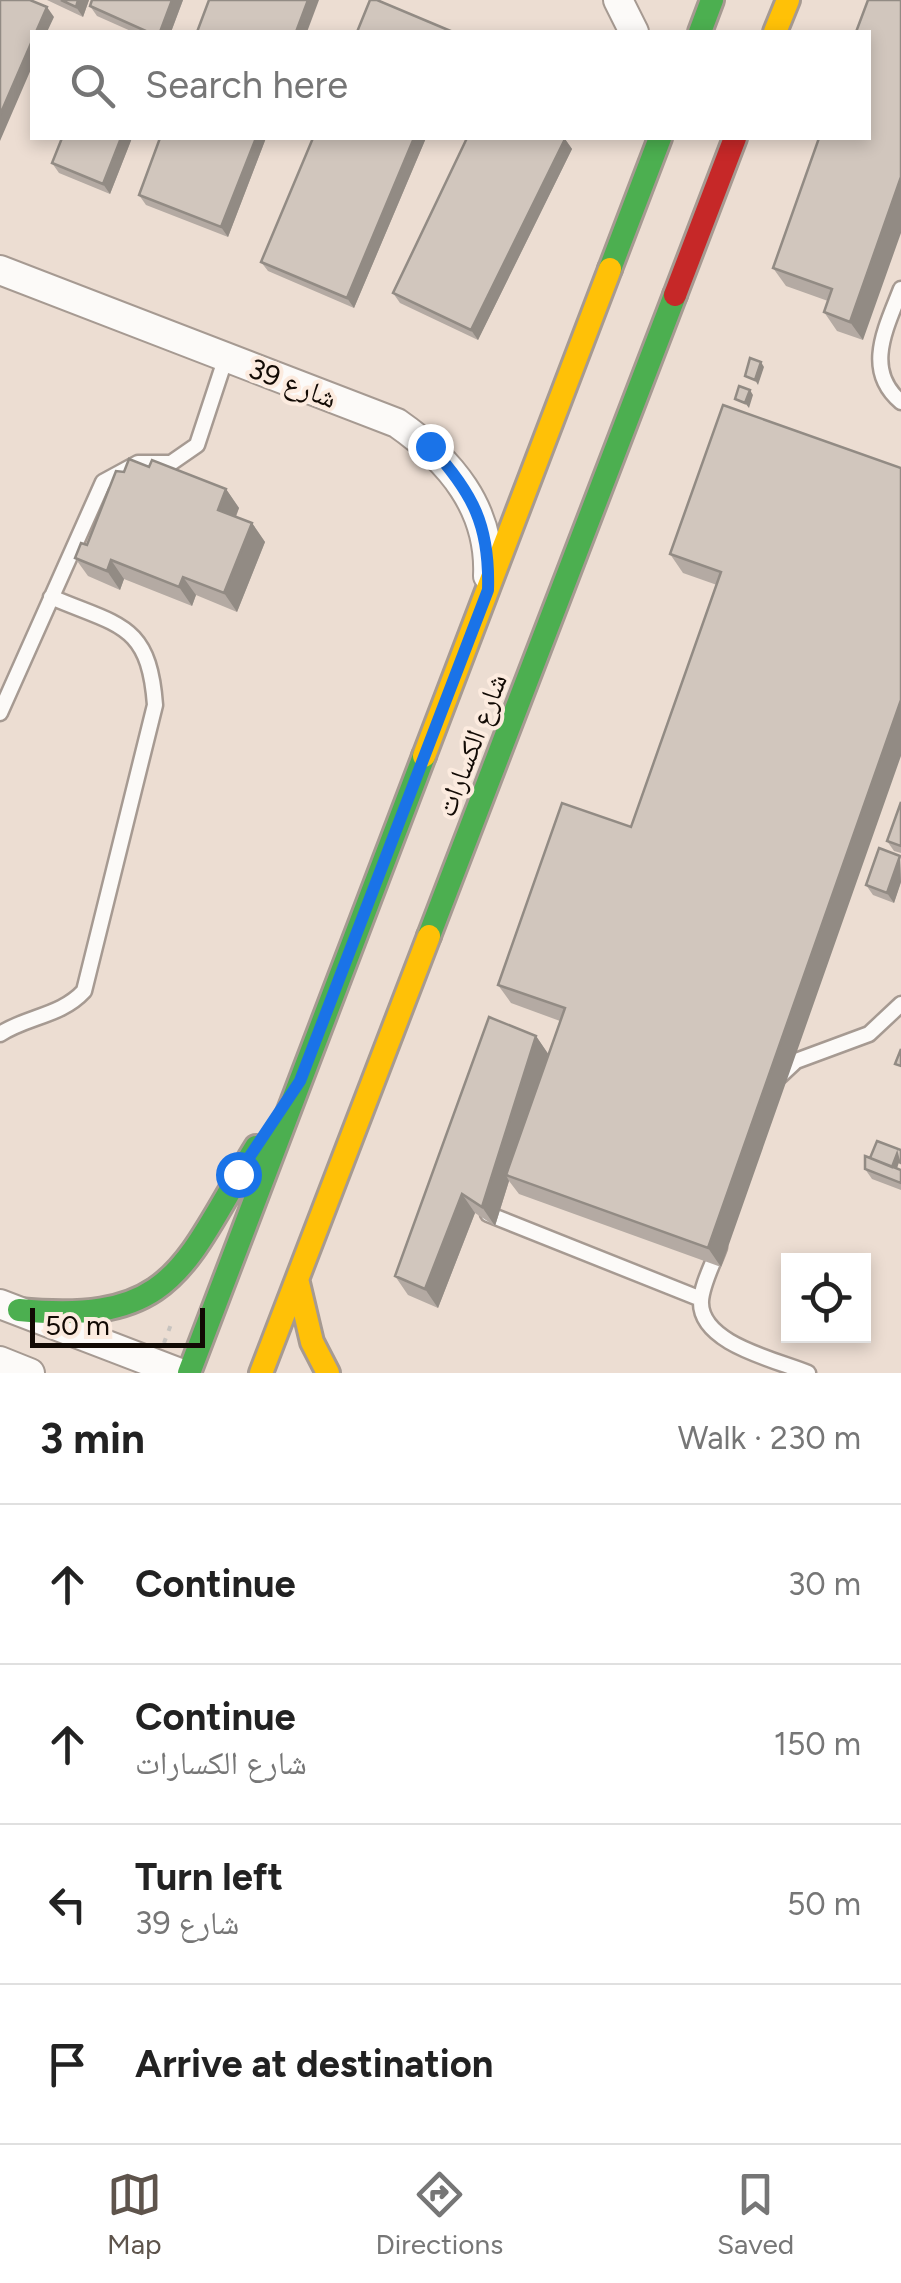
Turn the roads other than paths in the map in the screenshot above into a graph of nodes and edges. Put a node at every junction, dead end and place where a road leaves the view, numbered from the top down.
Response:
1 (618, 0) edge
2 (712, 0) edge
3 (788, 0) edge
4 (633, 30) edge
5 (701, 30) edge
6 (776, 30) edge
7 (734, 140) edge
8 (654, 144) edge
9 (0, 270) edge
10 (901, 288) edge
11 (226, 357) junction
12 (901, 402) edge
13 (488, 590) junction
14 (51, 596) junction
15 (0, 714) edge
16 (901, 1004) edge
17 (0, 1034) edge
18 (300, 1081) junction
19 (774, 1094) edge
20 (488, 1214) edge
21 (727, 1224) edge
22 (298, 1283) junction
23 (701, 1299) junction
24 (9, 1307) edge
25 (0, 1361) edge
26 (30, 1373) edge
27 (180, 1373) edge
28 (189, 1373) edge
29 (260, 1373) edge
30 (328, 1373) edge
31 (808, 1373) edge

1 - 4 street
2 - 5 street
3 - 6 street
7 - 22 street, شارع الكسارات
8 - 13 street, شارع الكسارات
9 - 11 street, شارع 39
10 - 12 lane
11 - 13 street, شارع 39
11 - 14 lane
13 - 18 street, شارع الكسارات
14 - 15 lane
14 - 17 lane
16 - 19 lane
18 - 24 street
18 - 28 street, شارع الكسارات
20 - 23 lane
21 - 23 lane
22 - 29 street, شارع الكسارات
22 - 30 street
23 - 31 lane
24 - 27 street
25 - 26 street

